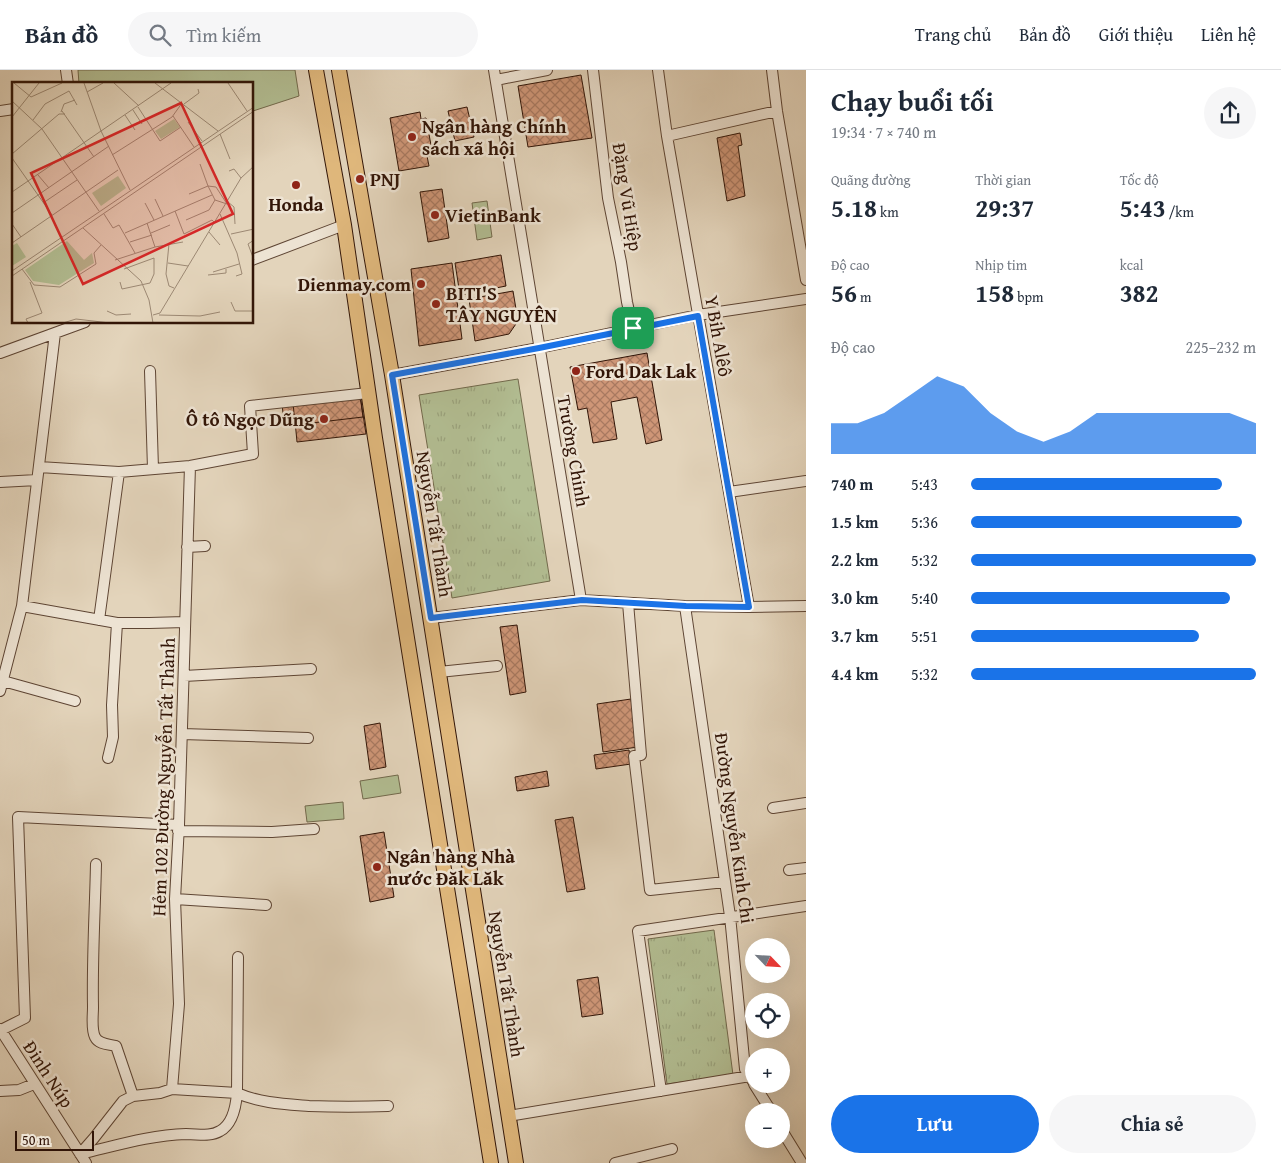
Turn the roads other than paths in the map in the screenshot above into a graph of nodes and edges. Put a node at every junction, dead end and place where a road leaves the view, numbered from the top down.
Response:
1 (316, 70) edge
2 (339, 70) edge
3 (547, 70) edge
4 (593, 70) edge
5 (658, 70) edge
6 (772, 70) edge
7 (495, 75) edge
8 (777, 111) junction
9 (667, 136) junction
10 (365, 221) junction
11 (344, 225) junction
12 (254, 259) edge
13 (806, 280) edge
14 (806, 299) edge
15 (698, 316) junction
16 (80, 324) edge
17 (633, 328) junction
18 (55, 333) junction
19 (539, 348) junction
20 (0, 353) edge
21 (150, 372) dead end
22 (392, 375) junction
23 (368, 393) junction
24 (190, 466) junction
25 (39, 467) junction
26 (153, 469) junction
27 (119, 472) junction
28 (37, 480) junction
29 (806, 481) edge
30 (0, 482) edge
31 (729, 492) junction
32 (205, 546) dead end
33 (187, 547) junction
34 (582, 600) junction
35 (628, 603) junction
36 (22, 606) junction
37 (686, 606) junction
38 (806, 606) edge
39 (749, 607) junction
40 (431, 618) junction
41 (99, 620) junction
42 (117, 622) junction
43 (185, 622) junction
44 (497, 666) dead end
45 (311, 669) dead end
46 (439, 672) junction
47 (184, 676) junction
48 (1, 686) edge
49 (75, 700) dead end
50 (182, 734) junction
51 (308, 738) dead end
52 (108, 758) dead end
53 (806, 803) edge
54 (773, 808) dead end
55 (179, 828) junction
56 (314, 829) dead end
57 (96, 864) dead end
58 (806, 868) edge
59 (788, 870) dead end
60 (725, 882) junction
61 (176, 900) junction
62 (266, 904) dead end
63 (806, 906) edge
64 (730, 916) junction
65 (238, 956) dead end
66 (0, 1030) edge
67 (745, 1069) edge
68 (745, 1082) edge
69 (34, 1084) junction
70 (172, 1089) junction
71 (0, 1091) edge
72 (661, 1091) junction
73 (237, 1093) junction
74 (133, 1096) junction
75 (388, 1106) dead end
76 (508, 1116) junction
77 (790, 1144) edge
78 (672, 1149) dead end
79 (80, 1154) junction
80 (86, 1163) edge
81 (491, 1163) edge
82 (516, 1163) edge
83 (615, 1163) edge
84 (802, 1163) edge

1 - 11 main road
2 - 10 main road, Nguyễn Tất Thành
3 - 7 street
4 - 17 street, Đặng Vũ Hiệp
5 - 9 street, Y Bih Alêô
6 - 8 street
7 - 19 street, Trường Chinh
8 - 9 street
8 - 13 street
9 - 15 street, Y Bih Alêô
10 - 11 main road
10 - 22 main road, Nguyễn Tất Thành
11 - 12 street
11 - 23 main road
14 - 15 street
15 - 17 street
15 - 31 street, Y Bih Alêô
16 - 18 street
17 - 19 street
18 - 20 street
18 - 25 street
19 - 22 street
19 - 34 street, Trường Chinh
21 - 26 street
22 - 40 main road, Nguyễn Tất Thành
23 - 24 street
23 - 81 main road
24 - 26 street
24 - 33 street, Hẻm 102 Đường Nguyễn Tất Thành
25 - 27 street
25 - 28 street
26 - 27 street
27 - 41 street
28 - 30 street
28 - 36 street
29 - 31 street
31 - 39 street, Y Bih Alêô
32 - 33 street
33 - 43 street, Hẻm 102 Đường Nguyễn Tất Thành
34 - 35 street
34 - 40 street
35 - 37 street
35 - 60 street
36 - 41 street
36 - 48 street
37 - 39 street
37 - 60 street, Đường Nguyễn Kinh Chi
38 - 39 street
40 - 46 main road, Nguyễn Tất Thành
41 - 42 street
42 - 43 street
42 - 52 street
43 - 47 street, Hẻm 102 Đường Nguyễn Tất Thành
44 - 46 street
45 - 47 street
46 - 76 main road, Nguyễn Tất Thành
47 - 50 street, Hẻm 102 Đường Nguyễn Tất Thành
48 - 49 street
50 - 51 street
50 - 55 street, Hẻm 102 Đường Nguyễn Tất Thành
53 - 54 street
55 - 56 street
55 - 61 street, Hẻm 102 Đường Nguyễn Tất Thành
55 - 66 street
57 - 74 street
58 - 59 street
60 - 64 street, Đường Nguyễn Kinh Chi
61 - 62 street
61 - 70 street, Hẻm 102 Đường Nguyễn Tất Thành
63 - 64 street
64 - 67 street, Đường Nguyễn Kinh Chi
64 - 72 street
65 - 73 street
66 - 69 street, Đinh Núp
68 - 72 street
69 - 71 street
69 - 79 street, Đinh Núp
70 - 73 street
70 - 74 street
72 - 76 street
73 - 75 street
73 - 79 street
74 - 79 street
76 - 82 main road, Nguyễn Tất Thành
77 - 84 street
78 - 83 street
79 - 80 street, Đinh Núp

